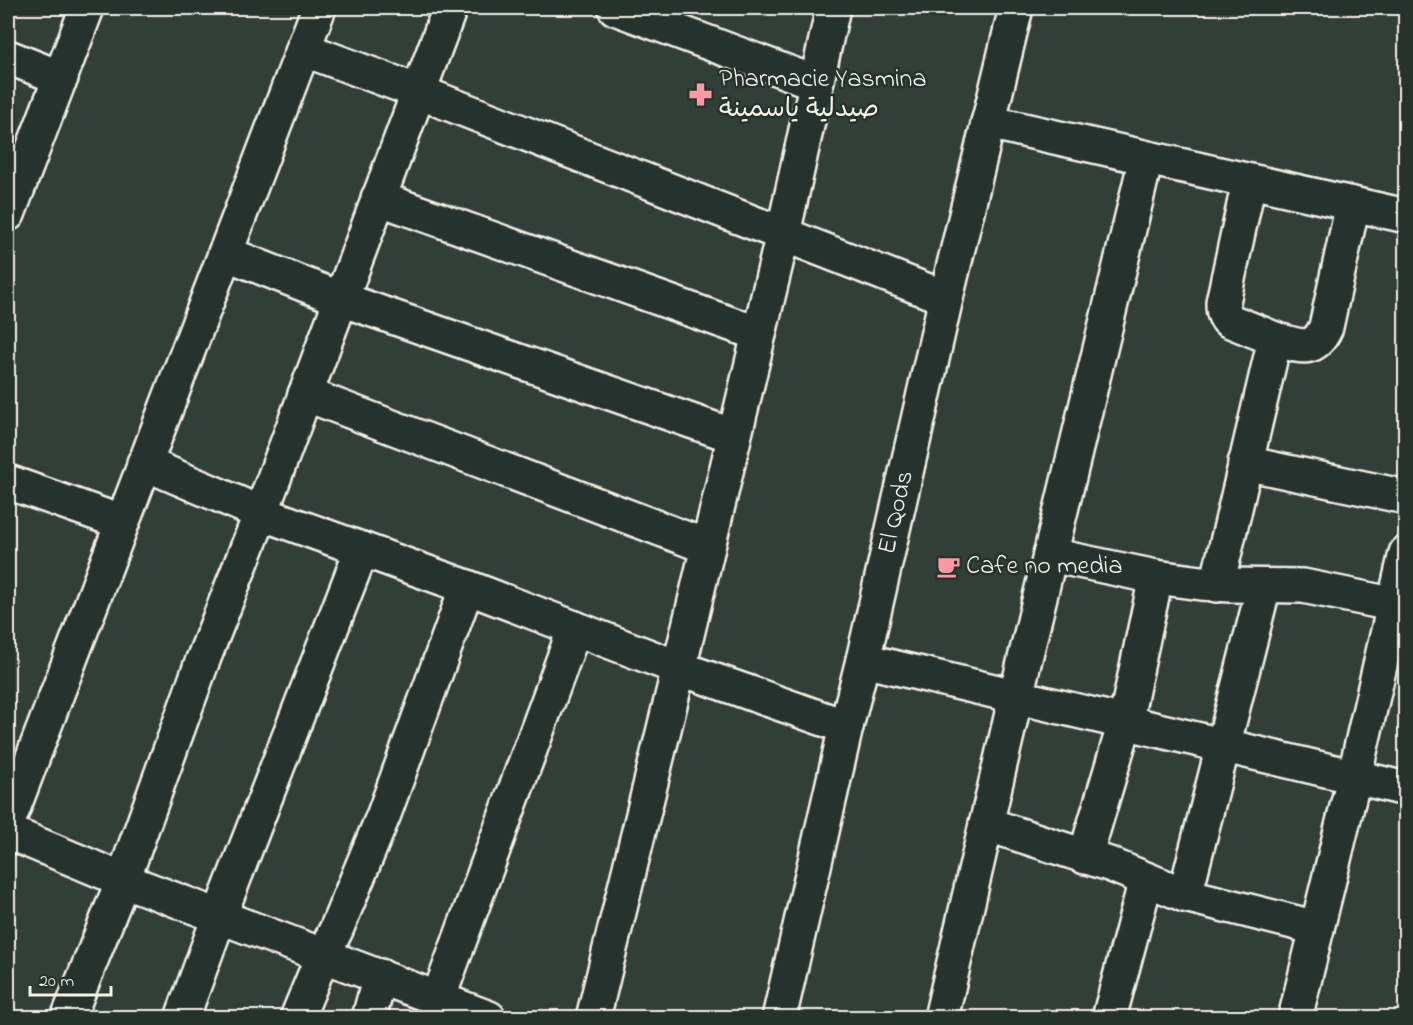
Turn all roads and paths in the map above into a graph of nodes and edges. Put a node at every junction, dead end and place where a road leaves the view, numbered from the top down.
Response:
1 (87, 8) edge
2 (319, 8) edge
3 (450, 8) edge
4 (615, 8) edge
5 (833, 8) edge
6 (1016, 8) edge
7 (303, 50) junction
8 (8, 57) edge
9 (61, 78) junction
10 (816, 83) junction
11 (419, 92) junction
12 (988, 122) junction
13 (1146, 159) junction
14 (1249, 182) junction
15 (378, 198) junction
16 (1353, 204) junction
17 (8, 214) edge
18 (1406, 216) edge
19 (783, 234) junction
20 (225, 253) junction
21 (946, 298) junction
22 (341, 299) junction
23 (759, 334) junction
24 (1275, 339) junction
25 (305, 394) junction
26 (734, 436) junction
27 (1245, 462) junction
28 (144, 463) junction
29 (8, 482) edge
30 (1406, 497) edge
31 (261, 513) junction
32 (121, 522) junction
33 (708, 547) junction
34 (362, 549) junction
35 (1406, 553) edge
36 (1050, 555) junction
37 (1156, 577) junction
38 (1216, 585) junction
39 (466, 586) junction
40 (1264, 586) junction
41 (1400, 605) edge
42 (575, 628) junction
43 (863, 660) junction
44 (679, 668) junction
45 (1016, 696) junction
46 (1125, 723) junction
47 (846, 727) junction
48 (1222, 746) junction
49 (1354, 778) junction
50 (1406, 789) edge
51 (8, 822) edge
52 (986, 824) junction
53 (8, 831) edge
54 (1085, 857) junction
55 (123, 880) junction
56 (1146, 880) junction
57 (1185, 895) junction
58 (219, 917) junction
59 (1317, 928) junction
60 (323, 955) junction
61 (380, 976) junction
62 (438, 999) junction
63 (481, 1016) edge
64 (68, 1017) edge
65 (182, 1017) edge
66 (297, 1017) edge
67 (369, 1017) edge
68 (593, 1017) edge
69 (779, 1017) edge
70 (941, 1017) edge
71 (1109, 1017) edge
72 (1295, 1017) edge

1 - 9 street
2 - 7 street
3 - 11 street
4 - 10 street
5 - 10 street
6 - 12 street, El Qods
7 - 11 street
7 - 20 street
8 - 9 street
9 - 17 street
10 - 19 street
11 - 15 street
11 - 19 street
12 - 13 street
12 - 21 street, El Qods
13 - 14 street
13 - 36 street
14 - 16 street
14 - 24 street
15 - 22 street
15 - 23 street
16 - 18 street
16 - 24 street
19 - 21 street
19 - 23 street
20 - 22 street
20 - 28 street
21 - 43 street, El Qods
22 - 25 street
22 - 26 street
23 - 26 street
24 - 27 street
25 - 31 street
25 - 33 street
26 - 33 street
27 - 30 street
27 - 38 street
28 - 31 street
28 - 32 street
29 - 32 street
31 - 34 street
31 - 55 street
32 - 51 street
33 - 44 street
34 - 39 street
34 - 58 street
35 - 41 street
36 - 37 street
36 - 45 street
37 - 38 street
37 - 46 street
38 - 40 street
39 - 42 street
39 - 60 street
40 - 41 street
40 - 48 street
41 - 49 street
42 - 44 street
42 - 62 street
43 - 45 street
43 - 47 street, El Qods
44 - 47 street
44 - 68 street
45 - 46 street
45 - 52 street
46 - 48 street
46 - 54 street
47 - 69 street, El Qods
48 - 49 street
48 - 57 street
49 - 50 street
49 - 59 street
52 - 54 street
52 - 70 street
53 - 55 street
54 - 56 street
55 - 58 street
55 - 64 street
56 - 57 street
56 - 71 street
57 - 59 street
58 - 60 street
58 - 65 street
59 - 72 street
60 - 61 street
60 - 66 street
61 - 62 street
61 - 67 street
62 - 63 street

